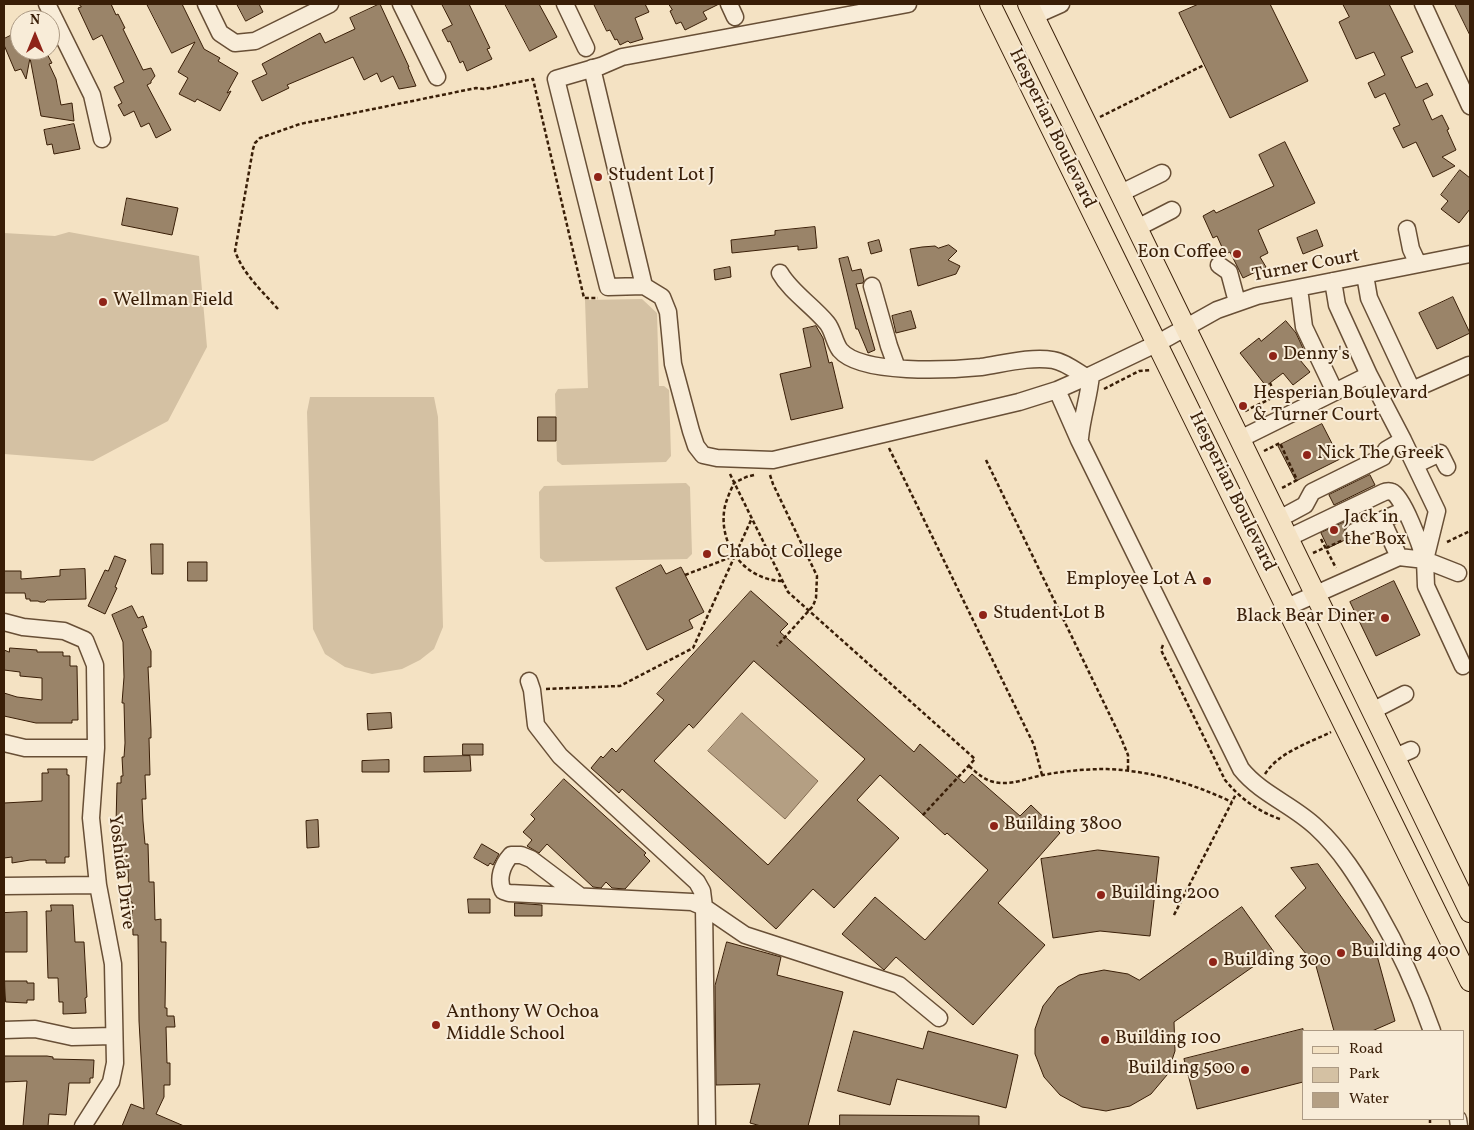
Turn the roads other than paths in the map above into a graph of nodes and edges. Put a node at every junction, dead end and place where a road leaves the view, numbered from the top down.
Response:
1 (47, 4) edge
2 (206, 4) edge
3 (330, 4) edge
4 (401, 4) edge
5 (565, 4) edge
6 (908, 4) edge
7 (990, 4) edge
8 (1061, 4) edge
9 (1423, 4) edge
10 (1031, 10) edge
11 (586, 48) dead end
12 (592, 68) junction
13 (437, 76) dead end
14 (1470, 106) edge
15 (102, 140) dead end
16 (1162, 173) dead end
17 (1121, 193) junction
18 (1172, 210) dead end
19 (1137, 228) junction
20 (1407, 229) dead end
21 (1470, 254) edge
22 (1418, 264) junction
23 (1219, 265) dead end
24 (780, 273) dead end
25 (1365, 275) junction
26 (1333, 281) junction
27 (644, 286) junction
28 (872, 286) dead end
29 (1299, 288) junction
30 (1237, 302) junction
31 (1186, 327) junction
32 (1158, 343) junction
33 (1469, 365) edge
34 (898, 368) junction
35 (1369, 375) junction
36 (1089, 376) junction
37 (1057, 390) junction
38 (1336, 392) junction
39 (1240, 439) junction
40 (1080, 440) junction
41 (1403, 440) junction
42 (1415, 465) junction
43 (1447, 467) dead end
44 (1398, 513) dead end
45 (1279, 519) junction
46 (1382, 520) junction
47 (1354, 532) dead end
48 (1288, 538) junction
49 (1399, 557) junction
50 (1425, 560) junction
51 (1458, 573) dead end
52 (1316, 595) junction
53 (1287, 607) junction
54 (4, 622) edge
55 (1463, 666) dead end
56 (530, 686) road end
57 (1405, 694) dead end
58 (1372, 711) junction
59 (4, 743) edge
60 (96, 748) junction
61 (98, 885) junction
62 (4, 886) edge
63 (580, 896) dead end
64 (704, 907) junction
65 (1470, 912) edge
66 (1470, 981) edge
67 (939, 1018) dead end
68 (4, 1030) edge
69 (1432, 1030) edge
70 (113, 1036) junction
71 (83, 1126) edge
72 (707, 1126) edge

1 - 15 street
2 - 3 street
4 - 13 street
5 - 11 street
6 - 12 street
7 - 32 main road, Hesperian Boulevard
8 - 10 street
9 - 14 street
10 - 17 main road, Hesperian Boulevard
12 - 27 street
12 - 27 street
16 - 17 street
17 - 19 main road, Hesperian Boulevard
18 - 19 street
19 - 31 main road, Hesperian Boulevard
20 - 22 street
21 - 22 street, Turner Court
22 - 25 street, Turner Court
23 - 30 street
24 - 34 street
25 - 26 street, Turner Court
25 - 33 street
26 - 29 street, Turner Court
26 - 35 street
27 - 37 street, Turner Court
28 - 34 street
29 - 30 street, Turner Court
29 - 38 street
30 - 31 street, Turner Court
31 - 32 street, Turner Court
31 - 39 main road, Hesperian Boulevard
32 - 36 street, Turner Court
32 - 53 main road, Hesperian Boulevard
34 - 36 street
35 - 38 street
35 - 41 street
36 - 37 street, Turner Court
36 - 40 street
37 - 40 street
38 - 39 street
39 - 45 main road, Hesperian Boulevard
40 - 69 street
41 - 42 street
41 - 45 street
42 - 43 street
42 - 50 street
44 - 46 street
45 - 48 main road, Hesperian Boulevard
46 - 47 street
46 - 49 street
48 - 50 street
48 - 52 main road, Hesperian Boulevard
49 - 50 street
49 - 52 street
50 - 51 street
50 - 55 street
52 - 53 street
52 - 58 main road, Hesperian Boulevard
53 - 66 main road, Hesperian Boulevard
54 - 60 street, Yoshida Drive
56 - 64 street
57 - 58 street
58 - 65 main road, Hesperian Boulevard
59 - 60 street
60 - 61 street, Yoshida Drive
61 - 62 street
61 - 70 street, Yoshida Drive
63 - 64 street
64 - 67 street
64 - 72 street
68 - 70 street
70 - 71 street, Yoshida Drive

